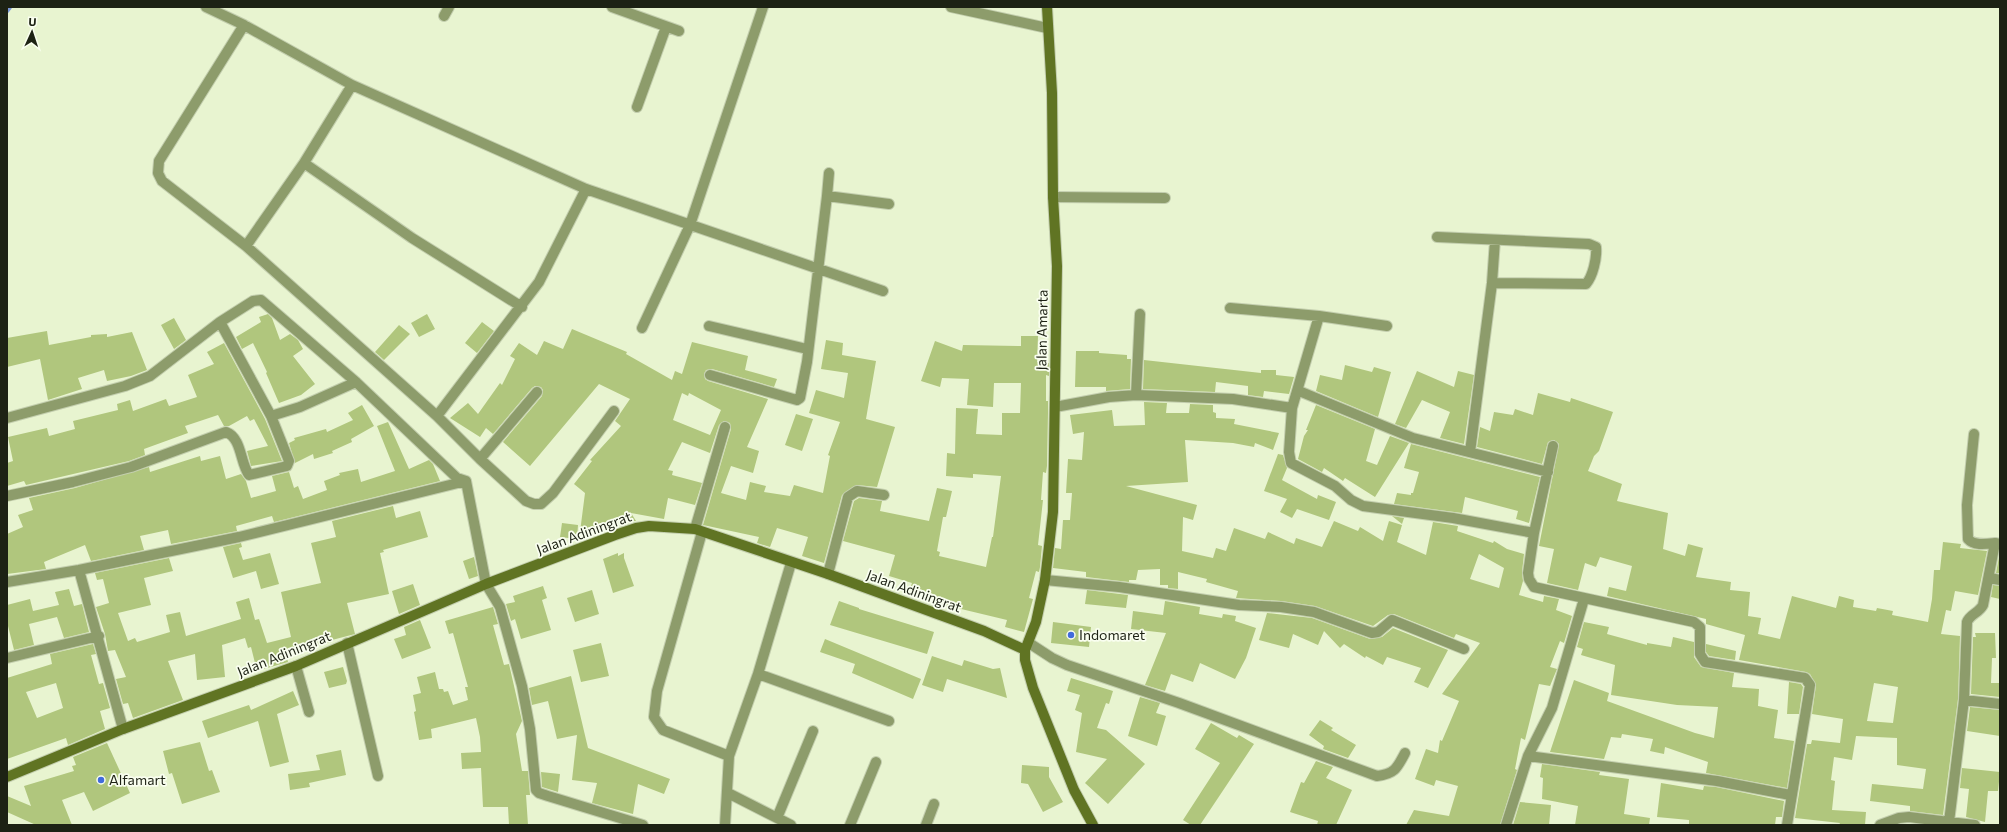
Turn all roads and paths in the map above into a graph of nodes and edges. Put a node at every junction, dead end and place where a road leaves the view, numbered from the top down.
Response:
1 (206, 7) edge
2 (449, 7) edge
3 (612, 7) edge
4 (763, 7) edge
5 (951, 7) edge
6 (1047, 7) edge
7 (444, 16) dead end
8 (244, 26) junction
9 (666, 27) junction
10 (1047, 28) junction
11 (679, 31) dead end
12 (352, 85) junction
13 (637, 107) dead end
14 (304, 163) junction
15 (828, 173) dead end
16 (586, 189) junction
17 (827, 196) junction
18 (1053, 197) junction
19 (1166, 198) dead end
20 (889, 204) dead end
21 (690, 225) junction
22 (1437, 237) dead end
23 (1495, 240) junction
24 (246, 246) junction
25 (817, 269) junction
26 (1492, 282) junction
27 (883, 291) dead end
28 (522, 307) junction
29 (1230, 308) dead end
30 (1140, 314) dead end
31 (1319, 316) junction
32 (220, 322) junction
33 (709, 326) dead end
34 (1387, 326) dead end
35 (642, 328) dead end
36 (807, 350) junction
37 (710, 375) dead end
38 (356, 382) junction
39 (1299, 391) junction
40 (537, 392) dead end
41 (1136, 395) junction
42 (1055, 407) junction
43 (1292, 408) junction
44 (614, 411) dead end
45 (271, 416) junction
46 (437, 416) junction
47 (7, 418) edge
48 (725, 427) dead end
49 (1974, 434) dead end
50 (1553, 446) dead end
51 (1470, 452) junction
52 (480, 460) junction
53 (1548, 472) junction
54 (466, 481) junction
55 (884, 495) dead end
56 (7, 496) edge
57 (698, 531) junction
58 (1534, 533) junction
59 (1998, 544) edge
60 (791, 563) junction
61 (79, 570) junction
62 (828, 574) junction
63 (1990, 578) junction
64 (1045, 580) junction
65 (2000, 580) edge
66 (7, 582) edge
67 (486, 584) junction
68 (1584, 599) junction
69 (99, 636) junction
70 (347, 643) junction
71 (1027, 647) junction
72 (1464, 649) dead end
73 (7, 658) edge
74 (296, 666) junction
75 (758, 674) junction
76 (1964, 700) junction
77 (2000, 704) edge
78 (309, 712) dead end
79 (889, 721) dead end
80 (123, 730) junction
81 (813, 731) dead end
82 (1405, 753) dead end
83 (729, 756) junction
84 (1528, 756) junction
85 (876, 762) dead end
86 (378, 776) dead end
87 (7, 777) edge
88 (728, 793) junction
89 (1790, 795) junction
90 (934, 804) dead end
91 (777, 818) junction
92 (1949, 822) junction
93 (643, 825) edge
94 (725, 825) edge
95 (791, 825) edge
96 (850, 825) edge
97 (926, 825) edge
98 (1093, 825) edge
99 (1506, 825) edge
100 (1786, 825) edge
101 (1880, 825) edge
102 (1975, 825) edge

1 - 8 street
2 - 7 street
3 - 9 street
4 - 21 street
5 - 10 street
6 - 10 street, Jalan Amarta
8 - 12 street
8 - 24 street
9 - 11 street
9 - 13 street
10 - 18 street, Jalan Amarta
12 - 14 street
12 - 16 street
14 - 24 street
14 - 28 street
15 - 17 street
16 - 21 street
16 - 28 street
17 - 20 street
17 - 25 street
18 - 19 street
18 - 42 street, Jalan Amarta
21 - 25 street
21 - 35 street
22 - 23 street
23 - 26 street
23 - 26 street
24 - 46 street
25 - 27 street
25 - 36 street
26 - 51 street
28 - 46 street
29 - 31 street
30 - 41 street
31 - 34 street
31 - 39 street
32 - 38 street
32 - 45 street
32 - 47 street
33 - 36 street
36 - 37 street
38 - 45 street
38 - 54 street
39 - 43 street
39 - 51 street
40 - 52 street
41 - 42 street
41 - 43 street
42 - 64 street, Jalan Amarta
43 - 58 street
44 - 52 street
45 - 56 street
46 - 52 street
48 - 57 street
49 - 59 street
50 - 53 street
51 - 53 street
53 - 58 street
54 - 61 street
54 - 67 street
55 - 62 street
57 - 60 street, Jalan Adiningrat
57 - 67 street, Jalan Adiningrat
57 - 83 street
58 - 68 street
59 - 63 street
60 - 62 street, Jalan Adiningrat
60 - 75 street
61 - 66 street
61 - 69 street
62 - 71 street, Jalan Adiningrat
63 - 65 street
63 - 76 street
64 - 71 street, Jalan Amarta
64 - 72 street
67 - 70 street, Jalan Adiningrat
67 - 93 street
68 - 84 street
68 - 89 street
69 - 73 street
69 - 80 street
70 - 74 street, Jalan Adiningrat
70 - 86 street
71 - 82 street
71 - 98 street
74 - 78 street
74 - 80 street, Jalan Adiningrat
75 - 79 street
75 - 83 street
76 - 77 street
76 - 92 street
80 - 87 street, Jalan Adiningrat
81 - 91 street
83 - 88 street
84 - 89 street
84 - 99 street
85 - 96 street
88 - 91 street
88 - 94 street
89 - 100 street
90 - 97 street
91 - 95 street
92 - 101 street
92 - 102 street

